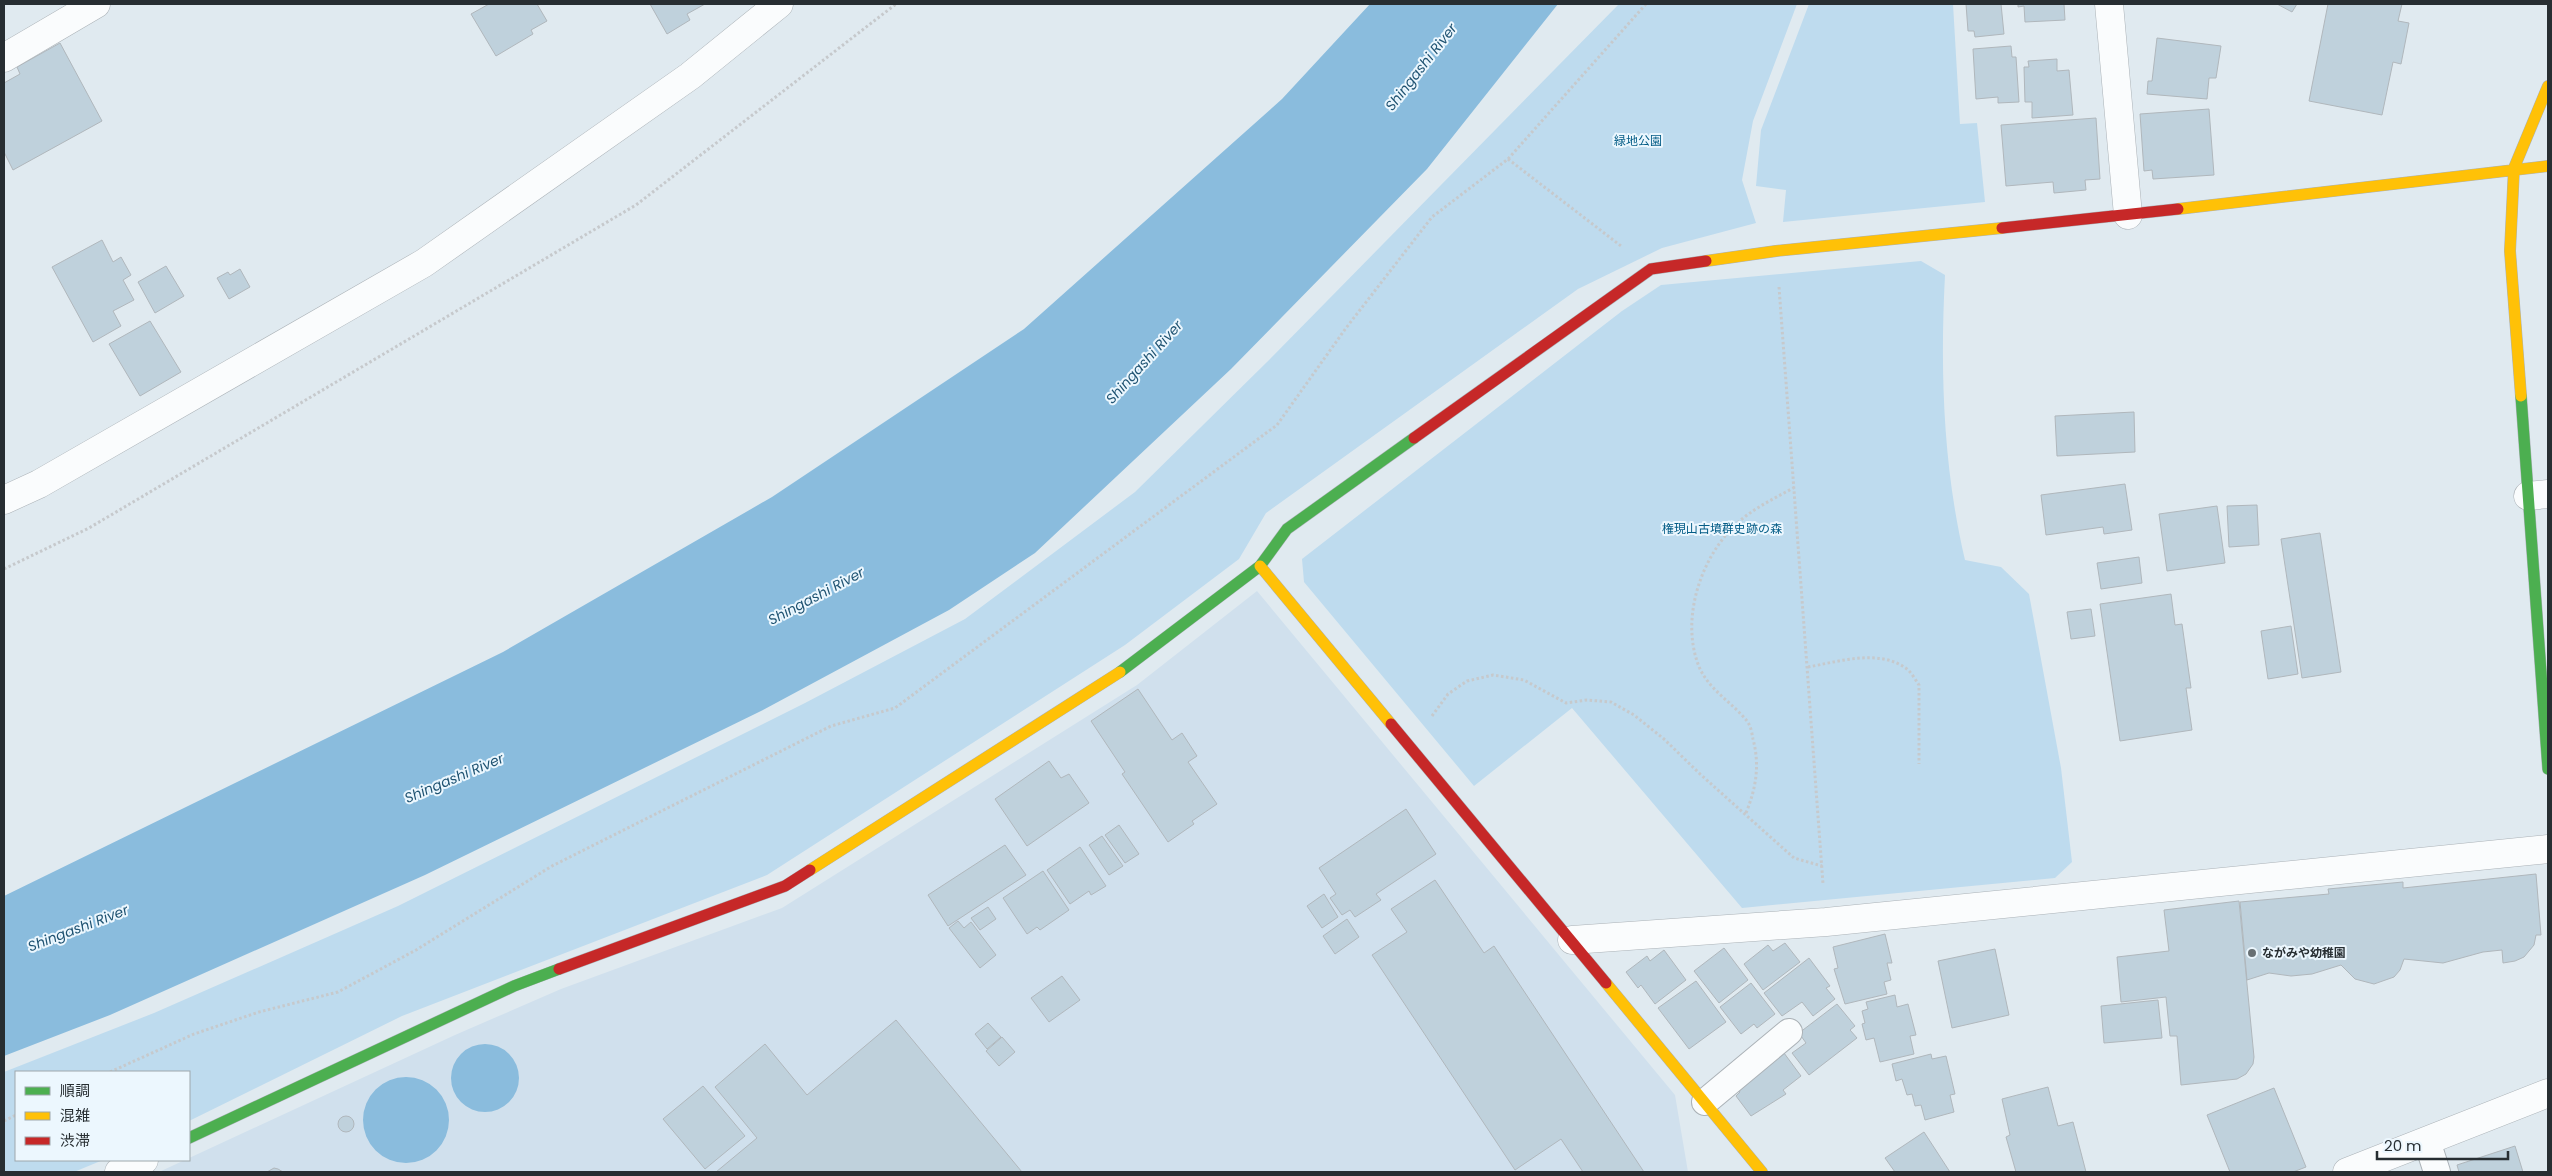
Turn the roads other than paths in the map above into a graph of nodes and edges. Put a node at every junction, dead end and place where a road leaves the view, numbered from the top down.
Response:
1 (96, 4) edge
2 (779, 4) edge
3 (2109, 4) edge
4 (58, 14) edge
5 (4, 58) edge
6 (2548, 86) edge
7 (2548, 166) edge
8 (2514, 168) junction
9 (2128, 216) junction
10 (2538, 495) edge
11 (4, 500) edge
12 (1260, 566) junction
13 (2548, 769) edge
14 (2548, 849) edge
15 (1572, 940) junction
16 (1789, 1032) dead end
17 (2548, 1093) edge
18 (1705, 1102) junction
19 (190, 1138) edge
20 (2427, 1141) junction
21 (142, 1161) edge
22 (1758, 1171) edge
23 (118, 1172) edge
24 (2347, 1172) edge
25 (2437, 1172) edge

1 - 4 street
2 - 11 street
3 - 9 street
4 - 5 street
6 - 8 street
7 - 8 street
8 - 9 street
8 - 10 street
9 - 12 street
10 - 13 street
12 - 15 street
12 - 19 street
14 - 15 street
15 - 18 street
16 - 18 lane
17 - 20 street
18 - 22 street
20 - 24 street
20 - 25 lane
21 - 23 street

